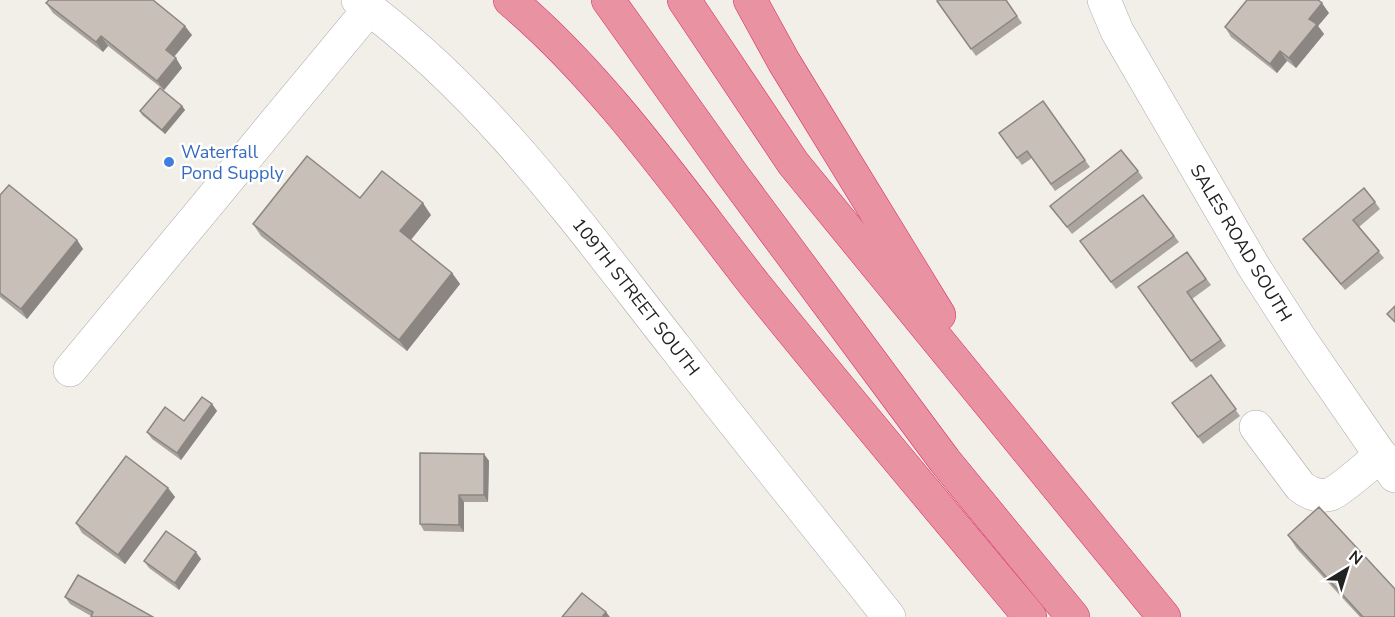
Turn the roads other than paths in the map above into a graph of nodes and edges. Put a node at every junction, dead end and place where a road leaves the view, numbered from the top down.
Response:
1 (510, 0) edge
2 (608, 0) edge
3 (684, 0) edge
4 (750, 0) edge
5 (364, 4) edge
6 (1111, 4) edge
7 (70, 370) dead end
8 (1007, 426) junction
9 (1256, 428) dead end
10 (1388, 465) edge
11 (889, 617) edge
12 (1030, 617) edge
13 (1073, 617) edge
14 (1164, 617) edge

1 - 12 highway
2 - 13 highway
3 - 8 highway
4 - 8 highway
5 - 7 street
5 - 11 street, 109TH STREET SOUTH
6 - 10 street, SALES ROAD SOUTH
8 - 14 highway
9 - 10 street

